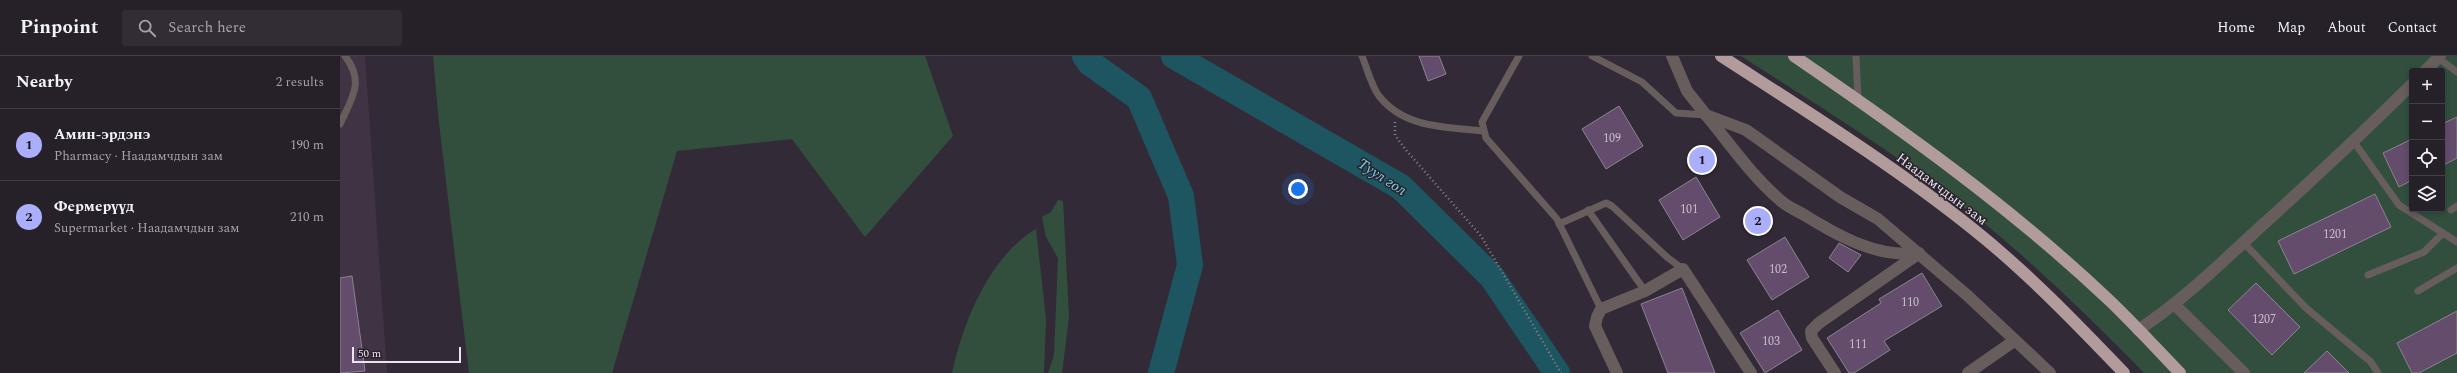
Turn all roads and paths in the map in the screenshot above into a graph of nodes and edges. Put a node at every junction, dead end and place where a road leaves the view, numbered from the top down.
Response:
1 (345, 56) edge
2 (1362, 56) edge
3 (1519, 56) edge
4 (1592, 56) edge
5 (1672, 56) edge
6 (1721, 56) edge
7 (1794, 56) edge
8 (1856, 56) edge
9 (2439, 57) edge
10 (2428, 68) edge
11 (2457, 72) edge
12 (2409, 87) edge
13 (1858, 100) junction
14 (1395, 110) junction
15 (1706, 115) junction
16 (340, 124) edge
17 (1483, 131) junction
18 (2354, 142) junction
19 (1588, 210) junction
20 (1560, 224) junction
21 (2443, 233) junction
22 (2457, 242) edge
23 (2244, 243) junction
24 (1919, 253) junction
25 (2457, 268) edge
26 (1683, 269) junction
27 (2368, 275) dead end
28 (1645, 291) junction
29 (2418, 291) dead end
30 (2174, 304) junction
31 (1601, 308) junction
32 (2138, 330) junction
33 (2014, 341) junction
34 (1561, 373) edge
35 (1616, 373) edge
36 (1751, 373) edge
37 (1835, 373) edge
38 (1968, 373) edge
39 (2050, 373) edge
40 (2124, 373) edge
41 (2180, 373) edge
42 (2244, 373) edge
43 (2378, 373) edge

1 - 16 lane
2 - 14 lane
3 - 17 lane
4 - 15 lane
5 - 15 street
6 - 40 highway, Наадамчдын зам
7 - 13 highway, Наадамчдын зам
8 - 13 lane
9 - 10 street
9 - 11 lane
12 - 18 street
13 - 32 highway, Наадамчдын зам
14 - 17 lane
14 - 34 path
15 - 24 street
15 - 24 street
17 - 20 lane
18 - 21 lane
18 - 23 street
19 - 20 lane
19 - 26 lane
19 - 28 lane
20 - 31 lane
21 - 22 lane
21 - 27 lane
23 - 30 street
23 - 43 lane
24 - 33 street
24 - 37 street
25 - 29 lane
26 - 28 street
26 - 36 street
28 - 31 street
30 - 32 street
30 - 42 street
31 - 35 street
32 - 41 highway, Наадамчдын зам
33 - 38 street
33 - 39 street

